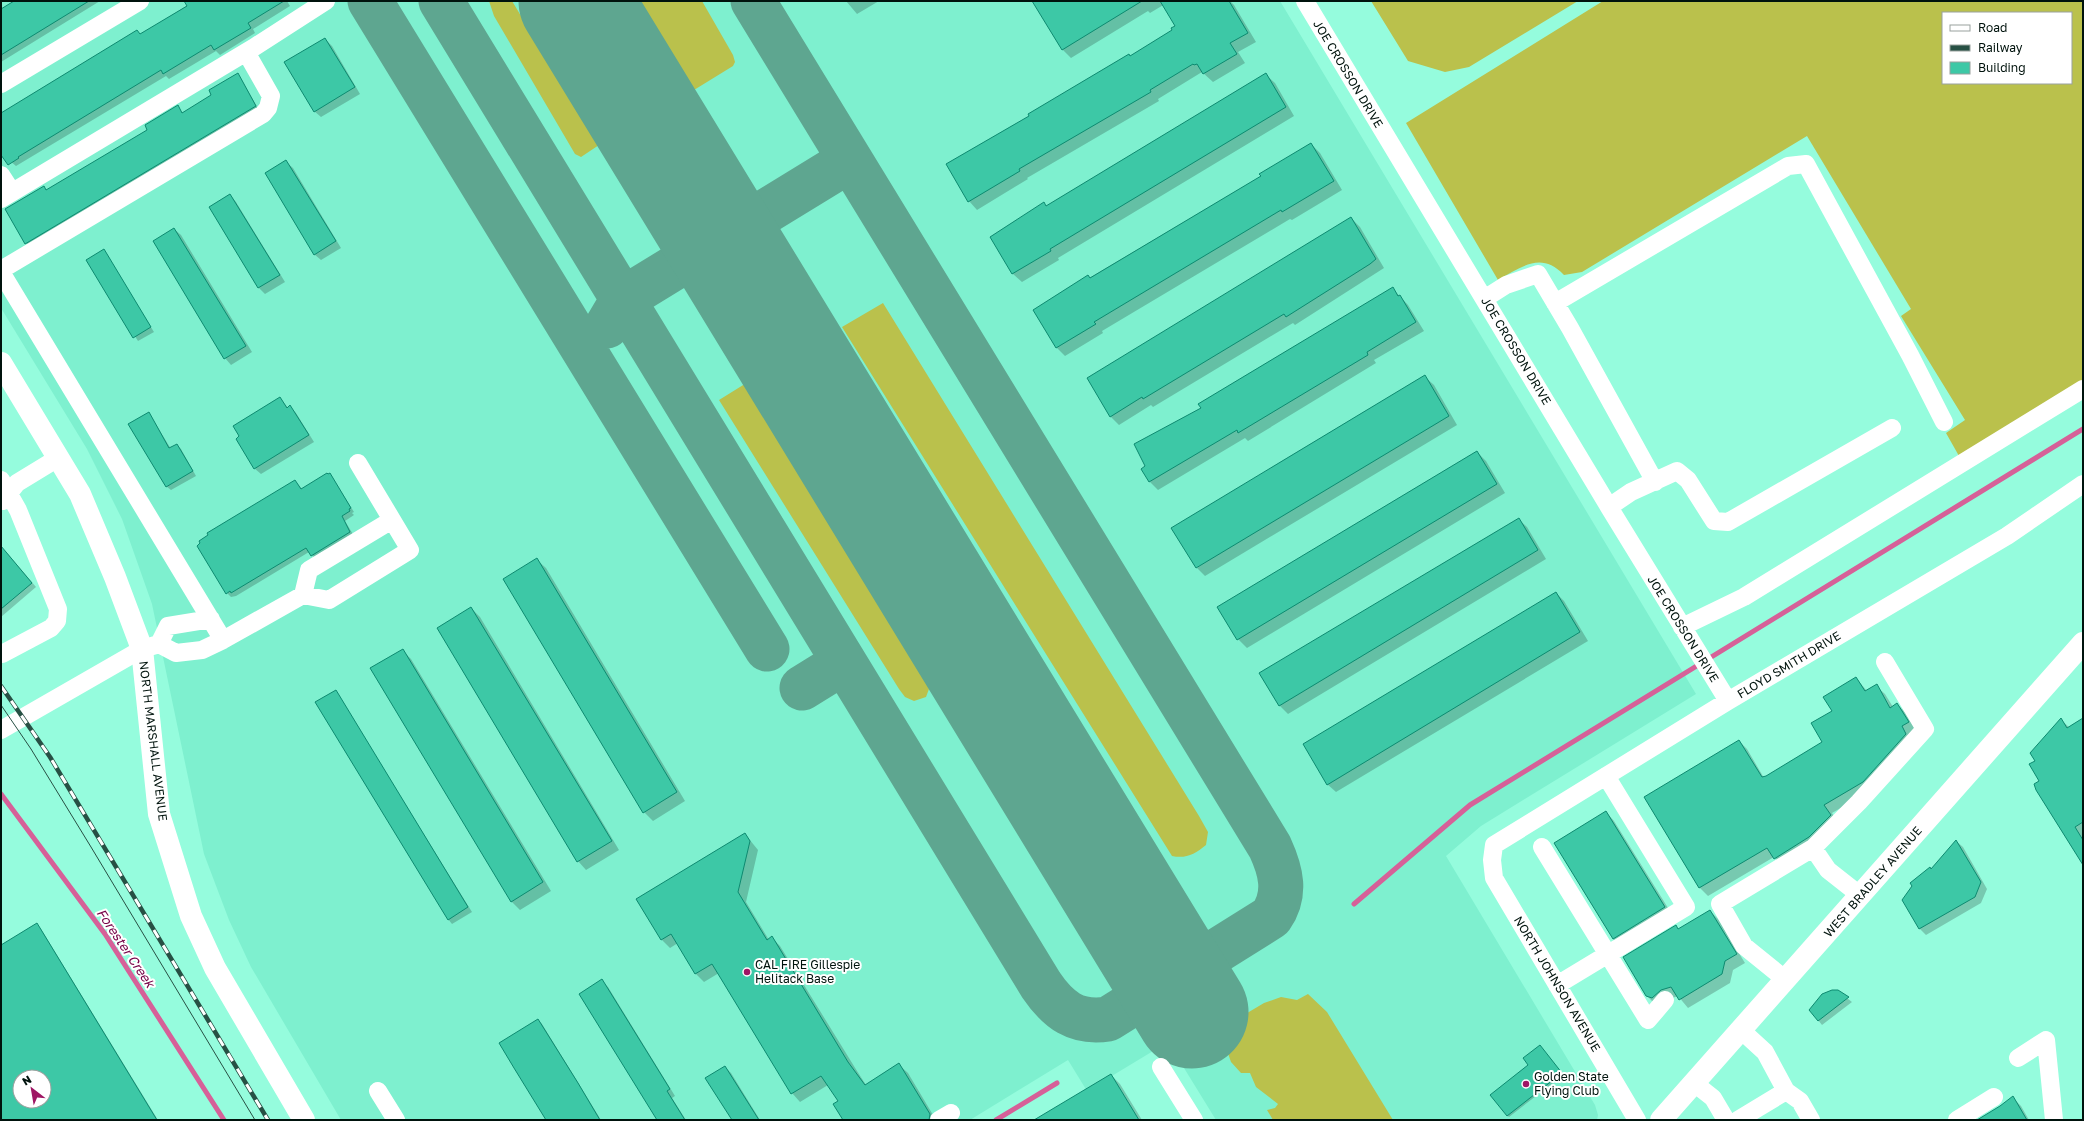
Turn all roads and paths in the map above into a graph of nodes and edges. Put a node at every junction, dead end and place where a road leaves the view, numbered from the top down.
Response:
1 (140, 1) edge
2 (326, 1) edge
3 (1305, 1) edge
4 (246, 52) junction
5 (1, 84) edge
6 (1, 175) edge
7 (6, 195) edge
8 (1, 271) edge
9 (1484, 299) junction
10 (1555, 303) junction
11 (1, 363) edge
12 (2083, 389) edge
13 (1944, 422) dead end
14 (1892, 428) dead end
15 (58, 458) junction
16 (358, 463) dead end
17 (1655, 482) junction
18 (2083, 484) edge
19 (4, 492) edge
20 (1608, 507) junction
21 (392, 520) junction
22 (303, 595) junction
23 (211, 619) junction
24 (1686, 633) junction
25 (224, 640) junction
26 (2083, 643) edge
27 (151, 646) junction
28 (2, 654) edge
29 (1885, 662) dead end
30 (1728, 701) junction
31 (1, 730) edge
32 (1606, 776) junction
33 (1494, 845) joint
34 (1542, 847) dead end
35 (1813, 848) junction
36 (1861, 896) junction
37 (1608, 954) junction
38 (1786, 980) junction
39 (1557, 985) junction
40 (1665, 1000) dead end
41 (1741, 1030) junction
42 (2018, 1058) dead end
43 (1161, 1067) dead end
44 (1694, 1083) junction
45 (378, 1091) dead end
46 (1786, 1091) junction
47 (1994, 1098) dead end
48 (304, 1120) edge
49 (396, 1120) edge
50 (1194, 1120) edge
51 (1637, 1120) edge
52 (1661, 1120) edge
53 (1726, 1120) edge
54 (1738, 1120) edge
55 (1811, 1120) edge
56 (1957, 1120) edge
57 (2054, 1120) edge

1 - 5 street
2 - 4 street
3 - 9 street, JOE CROSSON DRIVE
4 - 7 street
4 - 8 street
6 - 7 street
8 - 23 street
9 - 10 street
9 - 20 street, JOE CROSSON DRIVE
10 - 13 street
10 - 17 street
11 - 15 main road, NORTH MARSHALL AVENUE
12 - 24 street
14 - 17 street
15 - 19 street
15 - 27 main road, NORTH MARSHALL AVENUE
16 - 21 street
17 - 20 street
18 - 30 street, FLOYD SMITH DRIVE
19 - 28 street
20 - 24 street, JOE CROSSON DRIVE
21 - 22 street
21 - 22 street
22 - 25 street
23 - 25 street
23 - 27 street
24 - 30 street, JOE CROSSON DRIVE
25 - 27 street
26 - 36 main road, WEST BRADLEY AVENUE
27 - 31 street
27 - 48 main road, NORTH MARSHALL AVENUE
29 - 35 street
30 - 32 street, FLOYD SMITH DRIVE
32 - 33 street, FLOYD SMITH DRIVE
32 - 37 street
33 - 39 street, NORTH JOHNSON AVENUE
34 - 37 street
35 - 36 street
35 - 38 street
36 - 38 main road, WEST BRADLEY AVENUE
37 - 39 street
37 - 40 street
38 - 41 main road, WEST BRADLEY AVENUE
39 - 51 street, NORTH JOHNSON AVENUE
41 - 44 main road, WEST BRADLEY AVENUE
41 - 46 street
42 - 57 street
43 - 50 street
44 - 52 main road, WEST BRADLEY AVENUE
44 - 53 street
45 - 49 street
46 - 54 street
46 - 55 street
47 - 56 street

